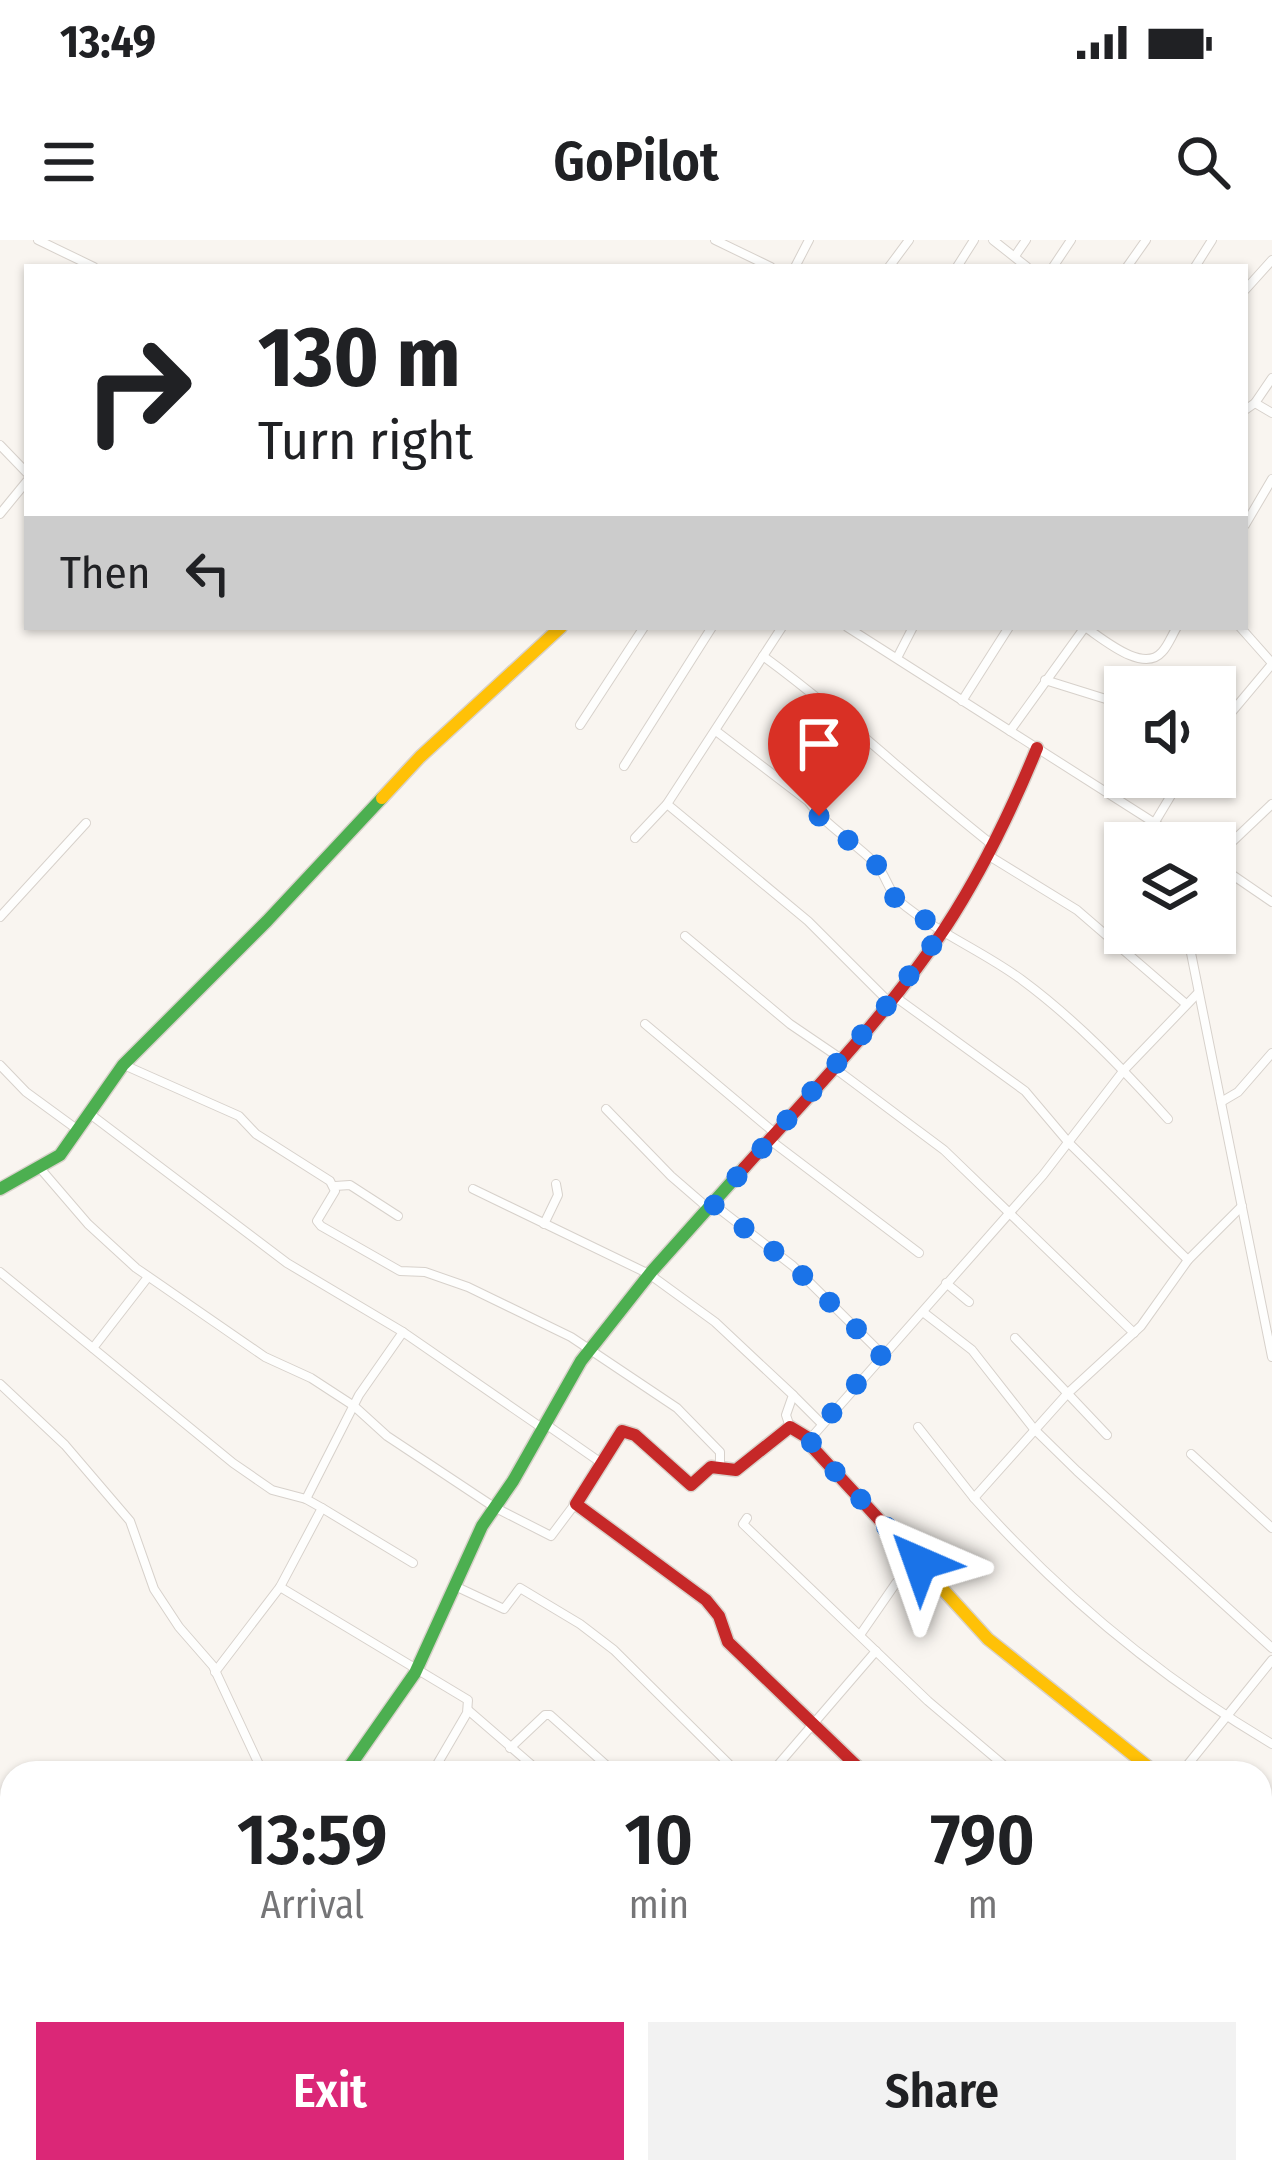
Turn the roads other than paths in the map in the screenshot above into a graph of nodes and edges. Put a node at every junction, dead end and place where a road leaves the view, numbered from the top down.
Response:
1 (38, 240) edge
2 (715, 240) edge
3 (993, 240) edge
4 (1026, 240) edge
5 (1015, 256) junction
6 (1272, 260) edge
7 (88, 264) edge
8 (765, 264) edge
9 (1024, 264) edge
10 (1248, 287) edge
11 (1272, 378) edge
12 (1256, 404) junction
13 (1248, 408) edge
14 (1272, 413) edge
15 (0, 445) edge
16 (24, 473) edge
17 (1272, 479) edge
18 (24, 481) edge
19 (0, 514) edge
20 (1248, 519) edge
21 (558, 630) edge
22 (642, 630) edge
23 (710, 630) edge
24 (780, 630) edge
25 (853, 630) edge
26 (911, 630) edge
27 (1007, 630) edge
28 (1083, 630) edge
29 (1090, 630) edge
30 (1175, 630) edge
31 (1243, 630) edge
32 (763, 656) junction
33 (897, 658) junction
34 (1272, 664) edge
35 (1045, 680) junction
36 (1104, 698) edge
37 (962, 701) junction
38 (1236, 707) edge
39 (580, 725) dead end
40 (716, 730) junction
41 (1010, 731) junction
42 (1036, 748) junction
43 (624, 766) dead end
44 (1169, 798) edge
45 (667, 804) junction
46 (1272, 804) edge
47 (1155, 822) joint
48 (86, 823) dead end
49 (635, 838) dead end
50 (1236, 839) edge
51 (987, 848) junction
52 (1236, 875) edge
53 (1272, 902) edge
54 (0, 917) edge
55 (942, 932) junction
56 (685, 936) dead end
57 (1191, 954) edge
58 (1198, 993) junction
59 (891, 999) junction
60 (1186, 1004) junction
61 (645, 1024) dead end
62 (1272, 1053) edge
63 (837, 1063) junction
64 (0, 1065) edge
65 (124, 1065) junction
66 (1124, 1070) junction
67 (1221, 1102) junction
68 (606, 1109) dead end
69 (90, 1114) junction
70 (1168, 1119) dead end
71 (79, 1131) junction
72 (773, 1137) junction
73 (1069, 1144) junction
74 (39, 1167) junction
75 (556, 1184) dead end
76 (335, 1186) junction
77 (0, 1189) edge
78 (473, 1189) dead end
79 (1242, 1206) junction
80 (711, 1207) junction
81 (1011, 1212) junction
82 (398, 1216) dead end
83 (544, 1224) junction
84 (919, 1253) dead end
85 (1188, 1260) junction
86 (0, 1272) edge
87 (649, 1274) junction
88 (148, 1276) junction
89 (946, 1282) junction
90 (969, 1302) dead end
91 (923, 1312) junction
92 (1269, 1328) edge
93 (403, 1332) junction
94 (1134, 1333) junction
95 (1015, 1338) dead end
96 (93, 1348) junction
97 (590, 1349) junction
98 (882, 1354) junction
99 (1272, 1357) edge
100 (0, 1384) edge
101 (1067, 1394) junction
102 (793, 1395) junction
103 (354, 1406) junction
104 (821, 1423) junction
105 (543, 1425) junction
106 (918, 1426) dead end
107 (790, 1427) junction
108 (1034, 1429) junction
109 (1107, 1435) dead end
110 (810, 1439) junction
111 (1191, 1454) dead end
112 (600, 1462) junction
113 (720, 1466) junction
114 (307, 1498) junction
115 (974, 1498) junction
116 (575, 1504) junction
117 (494, 1507) junction
118 (322, 1508) junction
119 (747, 1518) dead end
120 (1272, 1528) edge
121 (413, 1563) dead end
122 (920, 1563) junction
123 (458, 1587) junction
124 (280, 1588) junction
125 (860, 1635) junction
126 (1272, 1648) edge
127 (876, 1652) junction
128 (1272, 1660) edge
129 (418, 1667) junction
130 (215, 1672) junction
131 (469, 1710) junction
132 (1227, 1715) junction
133 (815, 1722) junction
134 (1272, 1744) edge
135 (510, 1748) junction
136 (257, 1761) edge
137 (353, 1761) edge
138 (439, 1761) edge
139 (526, 1761) edge
140 (602, 1761) edge
141 (725, 1761) edge
142 (781, 1761) edge
143 (853, 1761) edge
144 (999, 1761) edge
145 (1141, 1761) edge
146 (1191, 1761) edge

1 - 7 street
2 - 8 street
3 - 5 street
4 - 5 street
5 - 9 street
6 - 10 street
11 - 12 street
12 - 13 street
12 - 14 street
15 - 16 street
17 - 20 street
18 - 19 street
21 - 65 street
22 - 39 street
23 - 43 street
24 - 32 street
25 - 33 street
26 - 33 street
27 - 37 street
28 - 35 street
29 - 30 street
31 - 34 street
32 - 40 street
32 - 51 street
33 - 37 street
34 - 38 street
35 - 36 street
35 - 41 street
37 - 41 street
40 - 45 street
40 - 55 street
41 - 42 street
42 - 47 street
42 - 51 street
44 - 47 street
45 - 49 street
45 - 59 street
46 - 50 street
48 - 54 street
51 - 55 street
51 - 60 street
52 - 53 street
55 - 59 street
55 - 66 street
56 - 63 street
57 - 58 street
58 - 60 street
58 - 67 street
59 - 63 street
59 - 73 street
60 - 66 street
61 - 72 street
62 - 67 street
63 - 72 street
63 - 81 street
64 - 71 street
65 - 69 street
65 - 76 street
66 - 70 street
66 - 73 street
67 - 79 street
68 - 80 street
69 - 71 street
69 - 93 street
71 - 74 street
72 - 80 street
72 - 84 street
73 - 81 street
73 - 85 street
74 - 77 street
74 - 88 street
75 - 83 street
76 - 82 street
76 - 97 street
78 - 83 street
79 - 85 street
79 - 92 street
80 - 87 street
80 - 98 street
81 - 89 street
81 - 94 street
83 - 87 street
85 - 94 street
86 - 96 street
87 - 97 street
87 - 102 street
88 - 96 street
88 - 103 street
89 - 90 street
89 - 91 street
91 - 98 street
91 - 108 street
92 - 99 street
93 - 103 street
93 - 105 street
94 - 101 street
95 - 101 street
96 - 114 street
97 - 105 street
97 - 113 street
98 - 104 street
100 - 130 street
101 - 108 street
101 - 109 street
102 - 104 street
102 - 107 street
103 - 114 street
103 - 117 street
104 - 110 street
105 - 112 street
105 - 117 street
106 - 115 street
107 - 110 street
107 - 113 street
108 - 115 street
108 - 126 street
110 - 122 street
111 - 120 street
112 - 113 street
112 - 116 street
114 - 118 street
115 - 132 street
116 - 117 street
116 - 133 street
117 - 123 street
118 - 121 street
118 - 124 street
119 - 125 street
122 - 125 street
122 - 145 street
123 - 129 street
123 - 141 street
124 - 129 street
124 - 130 street
125 - 127 street
127 - 133 street
127 - 144 street
128 - 132 street
129 - 131 street
129 - 137 street
130 - 136 street
131 - 135 street
131 - 138 street
132 - 134 street
132 - 146 street
133 - 142 street
133 - 143 street
135 - 139 street
135 - 140 street

